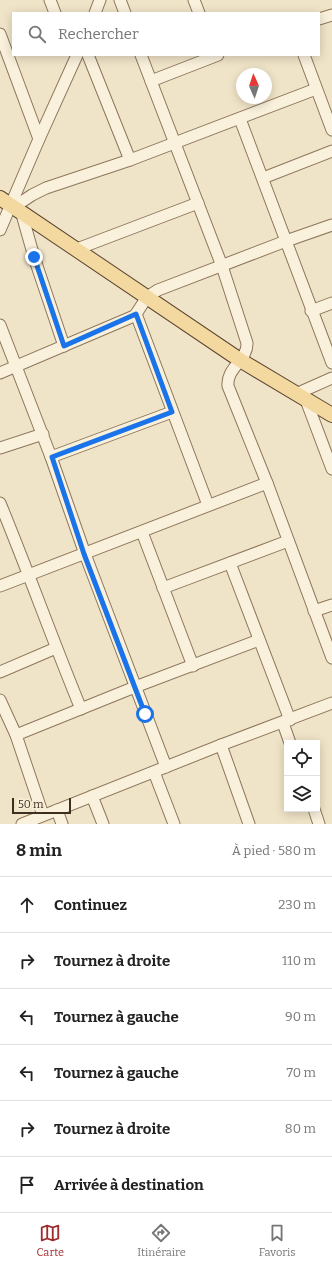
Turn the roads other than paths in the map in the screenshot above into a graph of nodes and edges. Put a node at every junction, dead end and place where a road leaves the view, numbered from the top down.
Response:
1 (50, 0) edge
2 (100, 0) edge
3 (120, 0) edge
4 (194, 0) edge
5 (55, 12) edge
6 (95, 12) edge
7 (125, 12) edge
8 (199, 12) edge
9 (332, 15) edge
10 (320, 19) edge
11 (0, 34) edge
12 (88, 56) edge
13 (141, 56) edge
14 (214, 56) edge
15 (304, 56) edge
16 (74, 57) edge
17 (151, 81) junction
18 (316, 89) junction
19 (240, 119) junction
20 (332, 130) edge
21 (39, 139) junction
22 (175, 143) junction
23 (332, 151) edge
24 (130, 160) junction
25 (263, 178) junction
26 (198, 203) junction
27 (12, 205) edge
28 (332, 225) edge
29 (0, 230) edge
30 (286, 241) junction
31 (77, 249) junction
32 (222, 266) junction
33 (147, 297) junction
34 (332, 303) edge
35 (311, 311) junction
36 (136, 314) junction
37 (0, 325) edge
38 (64, 346) junction
39 (240, 360) junction
40 (332, 363) edge
41 (16, 367) junction
42 (0, 373) edge
43 (332, 378) edge
44 (301, 397) junction
45 (172, 412) junction
46 (332, 415) edge
47 (43, 434) junction
48 (0, 448) edge
49 (52, 457) junction
50 (332, 469) edge
51 (267, 483) junction
52 (0, 503) edge
53 (208, 505) junction
54 (142, 532) junction
55 (288, 541) junction
56 (84, 554) junction
57 (230, 563) junction
58 (30, 575) junction
59 (0, 586) edge
60 (163, 588) junction
61 (332, 605) edge
62 (314, 611) junction
63 (259, 640) junction
64 (56, 648) junction
65 (332, 658) edge
66 (193, 666) junction
67 (0, 672) edge
68 (135, 687) junction
69 (0, 700) edge
70 (332, 704) edge
71 (81, 709) junction
72 (287, 722) junction
73 (16, 735) junction
74 (290, 740) edge
75 (221, 745) junction
76 (166, 767) junction
77 (154, 772) junction
78 (92, 796) junction
79 (57, 810) junction
80 (315, 812) edge
81 (44, 815) junction
82 (22, 824) edge
83 (62, 824) edge
84 (102, 824) edge
85 (174, 824) edge
86 (249, 824) edge
87 (319, 824) edge

1 - 5 street
2 - 6 street
3 - 7 street
4 - 8 street
9 - 10 street
11 - 21 street
12 - 24 street
13 - 17 street
14 - 17 street
15 - 18 street
16 - 21 street
17 - 22 street
18 - 19 street
18 - 20 street
19 - 22 street
19 - 25 street
21 - 27 street
22 - 24 street
22 - 26 street
23 - 25 street
24 - 27 street
25 - 30 street
26 - 31 street
26 - 32 street
27 - 29 street
27 - 31 main road
27 - 38 street
28 - 30 street
30 - 32 street
30 - 35 street
31 - 33 main road
32 - 33 street
32 - 39 street
33 - 36 street
33 - 39 main road
34 - 35 street
35 - 40 street
36 - 38 street
36 - 45 street
37 - 41 street
38 - 41 street
39 - 44 main road
39 - 51 street
41 - 42 street
41 - 47 street
43 - 44 street
44 - 46 main road
44 - 50 street
45 - 49 street
45 - 53 street
47 - 48 street
47 - 49 street
49 - 56 street
51 - 53 street
51 - 55 street
52 - 58 street
53 - 54 street
54 - 56 street
54 - 60 street
55 - 57 street
55 - 62 street
56 - 58 street
56 - 68 street
57 - 60 street
57 - 63 street
58 - 59 street
58 - 64 street
60 - 66 street
61 - 62 street
62 - 65 street
63 - 66 street
63 - 72 street
64 - 67 street
64 - 71 street
66 - 68 street
68 - 71 street
68 - 76 street
69 - 73 street
70 - 72 street
71 - 73 street
72 - 74 street
72 - 75 street
73 - 81 street
75 - 76 street
75 - 86 street
76 - 77 street
77 - 78 street
77 - 85 street
78 - 79 street
78 - 84 street
79 - 81 street
79 - 83 street
80 - 87 street
81 - 82 street

